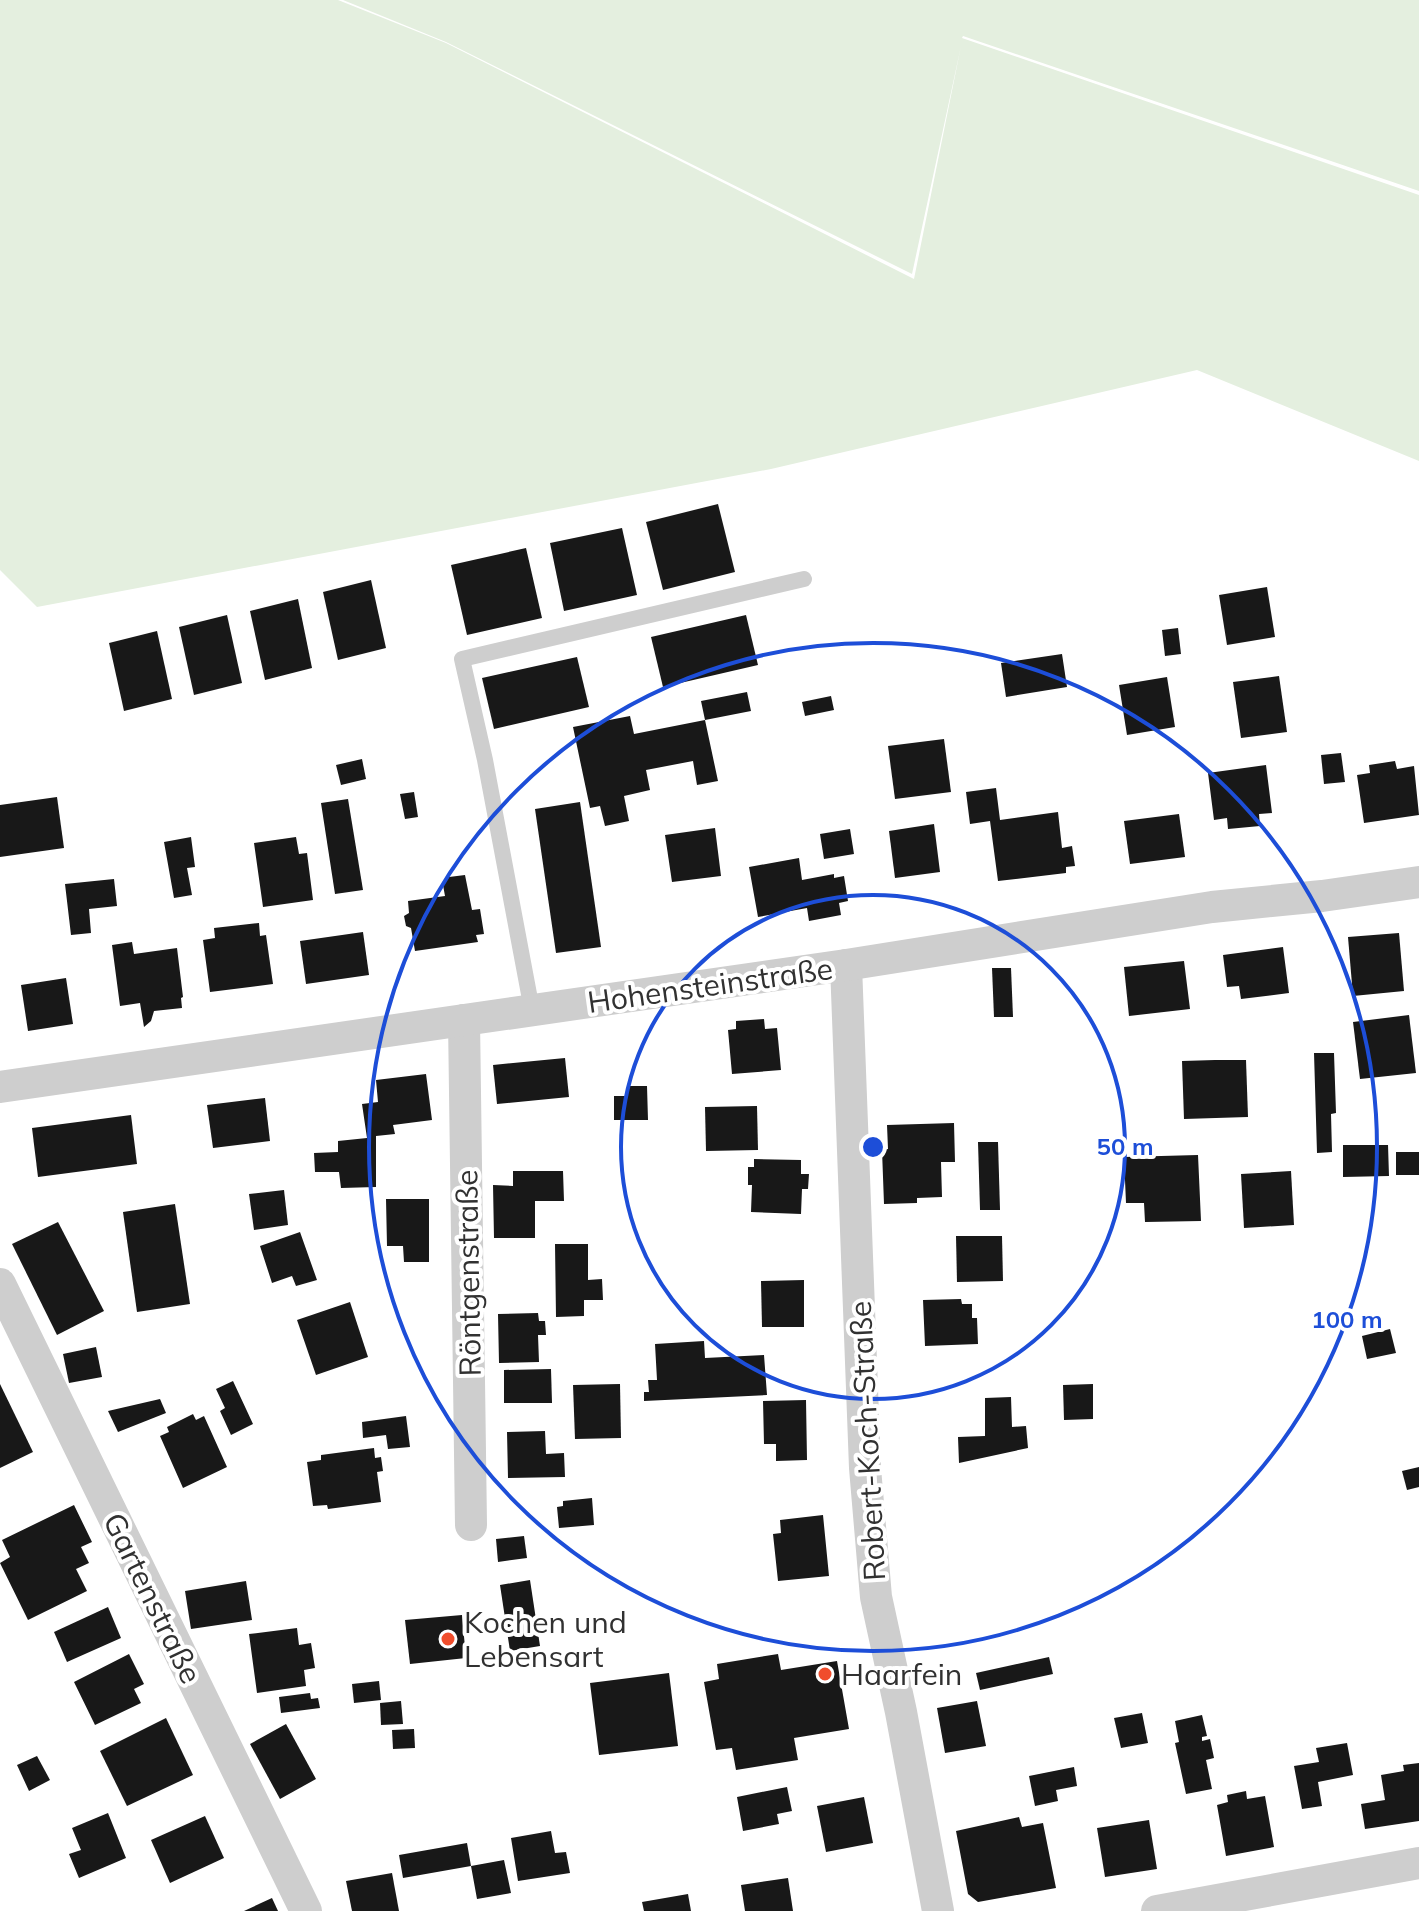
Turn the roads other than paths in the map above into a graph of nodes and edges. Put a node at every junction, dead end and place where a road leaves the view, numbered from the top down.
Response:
1 (804, 579) dead end
2 (1419, 882) edge
3 (846, 965) junction
4 (532, 1010) junction
5 (464, 1020) junction
6 (0, 1087) edge
7 (0, 1284) edge
8 (471, 1525) dead end
9 (1419, 1863) edge
10 (306, 1911) edge
11 (938, 1911) edge
12 (1157, 1911) edge

1 - 4 lane
2 - 3 street, Hohensteinstraße
3 - 4 street, Hohensteinstraße
3 - 11 street, Robert-Koch-Straße
4 - 5 street, Hohensteinstraße
5 - 6 street, Hohensteinstraße
5 - 8 street, Röntgenstraße
7 - 10 street, Gartenstraße
9 - 12 street

